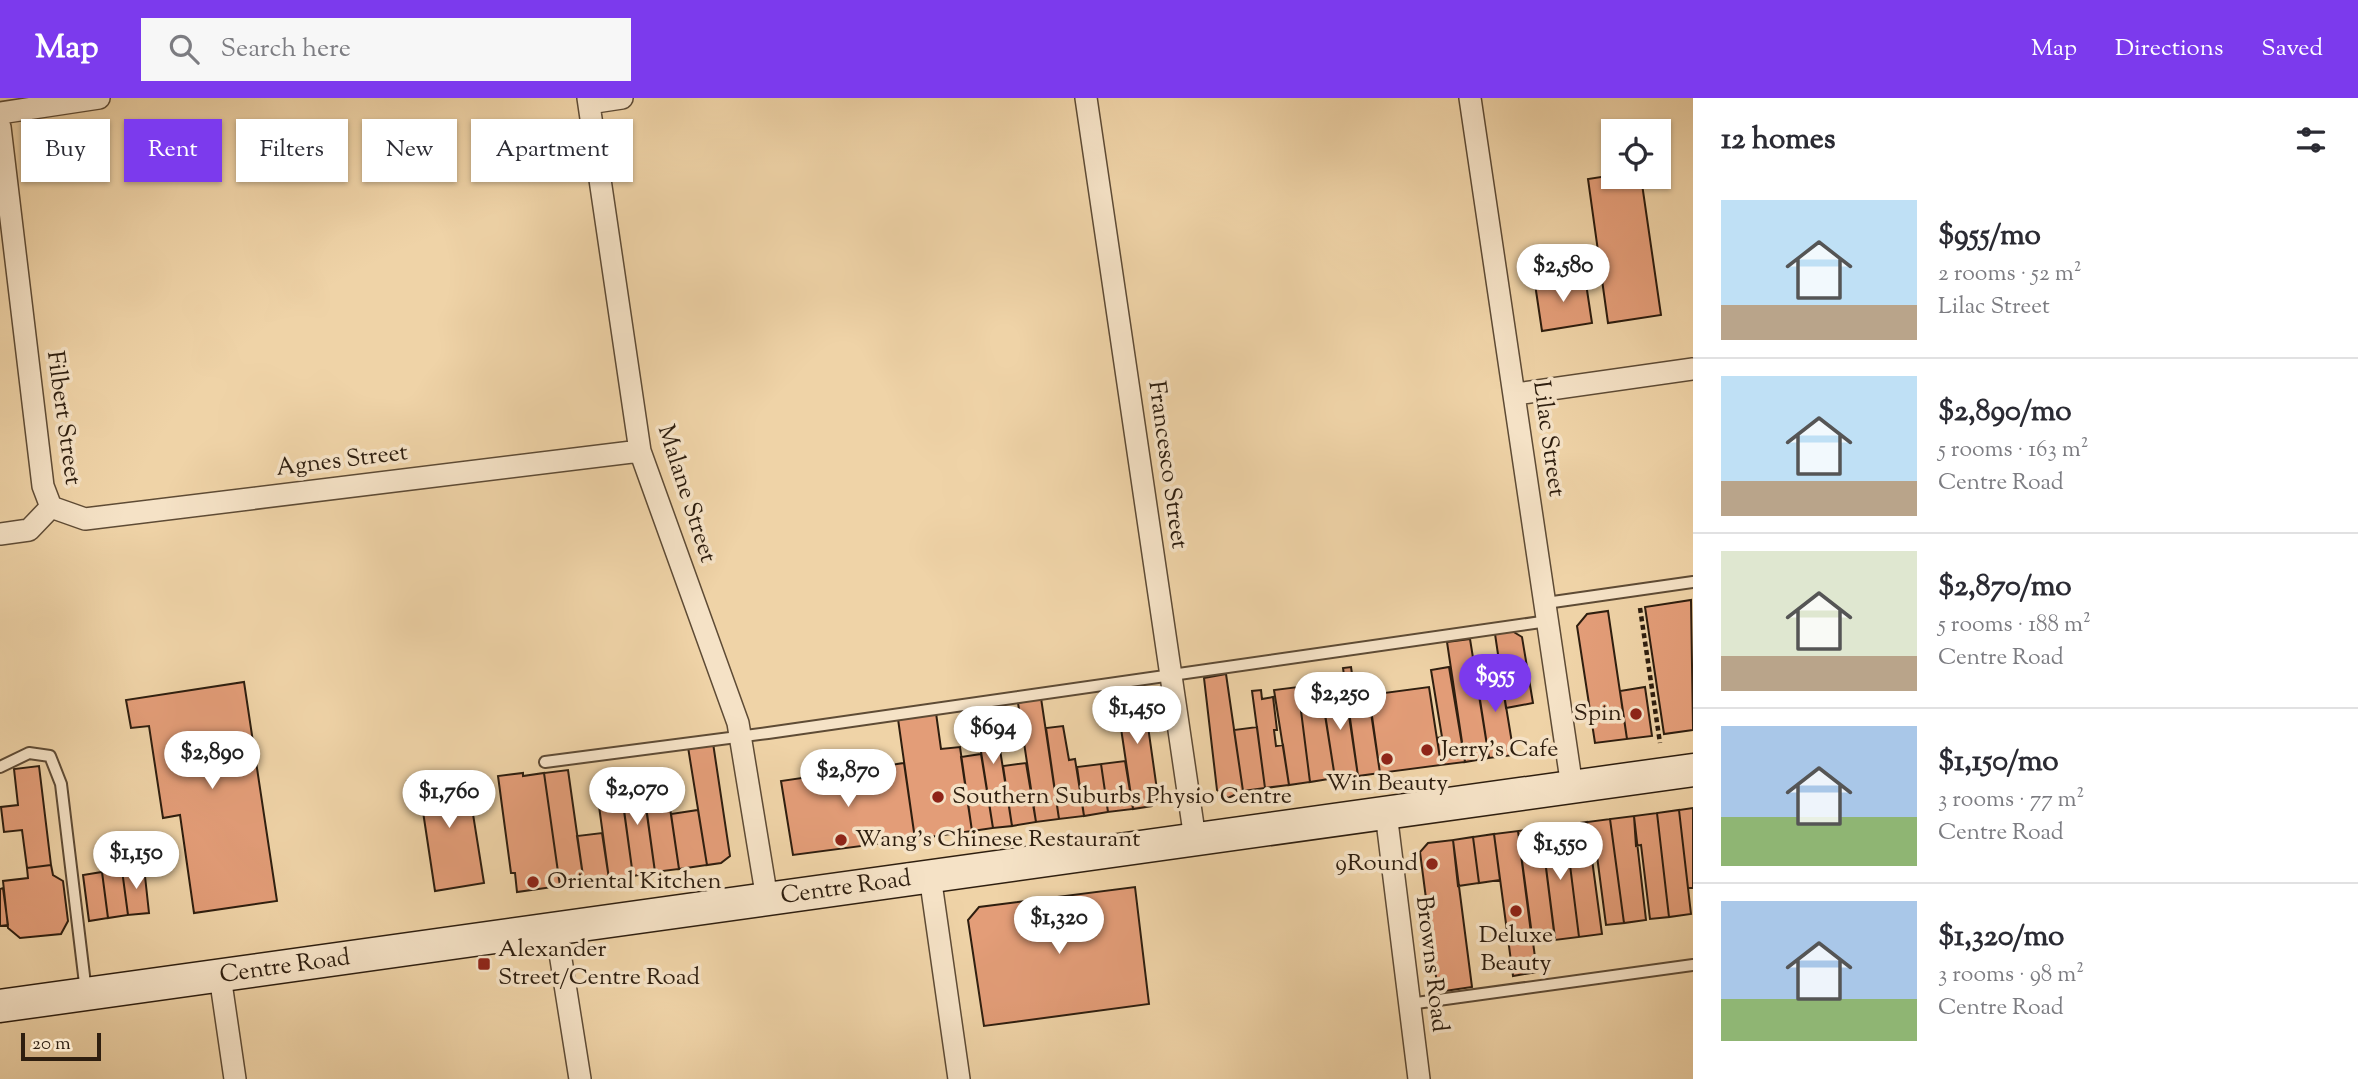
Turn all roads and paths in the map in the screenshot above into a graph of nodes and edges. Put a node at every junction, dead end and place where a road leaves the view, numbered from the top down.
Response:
1 (99, 98) edge
2 (622, 98) edge
3 (1086, 98) edge
4 (1470, 98) edge
5 (589, 100) edge
6 (0, 113) edge
7 (0, 127) edge
8 (1693, 369) edge
9 (1516, 394) junction
10 (640, 451) junction
11 (51, 507) junction
12 (0, 534) edge
13 (1693, 582) edge
14 (1637, 589) junction
15 (1547, 612) junction
16 (1171, 674) junction
17 (741, 736) junction
18 (1660, 743) dead end
19 (545, 762) dead end
20 (0, 767) edge
21 (1693, 770) edge
22 (1572, 787) junction
23 (1386, 813) junction
24 (1195, 839) junction
25 (930, 876) junction
26 (767, 899) junction
27 (556, 928) junction
28 (1693, 965) edge
29 (220, 976) junction
30 (86, 994) junction
31 (2, 1003) edge
32 (1409, 1004) junction
33 (235, 1079) edge
34 (579, 1079) edge
35 (959, 1079) edge
36 (1419, 1079) edge

1 - 6 street
2 - 5 street
3 - 16 street, Francesco Street
4 - 9 street, Lilac Street
5 - 10 street, Malane Street
7 - 11 street, Filbert Street
8 - 9 street
9 - 15 street, Lilac Street
10 - 11 street, Agnes Street
10 - 17 street, Malane Street
11 - 12 street
13 - 14 lane
14 - 15 lane
14 - 18 path
15 - 16 lane
15 - 22 street, Lilac Street
16 - 17 lane
16 - 24 street, Francesco Street
17 - 19 lane
17 - 26 street, Malane Street
20 - 30 lane
21 - 22 main road, Centre Road
22 - 23 main road, Centre Road
23 - 24 main road, Centre Road
23 - 32 street, Browns Road
24 - 25 main road, Centre Road
25 - 26 main road, Centre Road
25 - 35 street
26 - 27 main road, Centre Road
27 - 29 main road, Centre Road
27 - 34 street
28 - 32 lane
29 - 30 main road, Centre Road
29 - 33 street
30 - 31 main road, Centre Road
32 - 36 street, Browns Road

